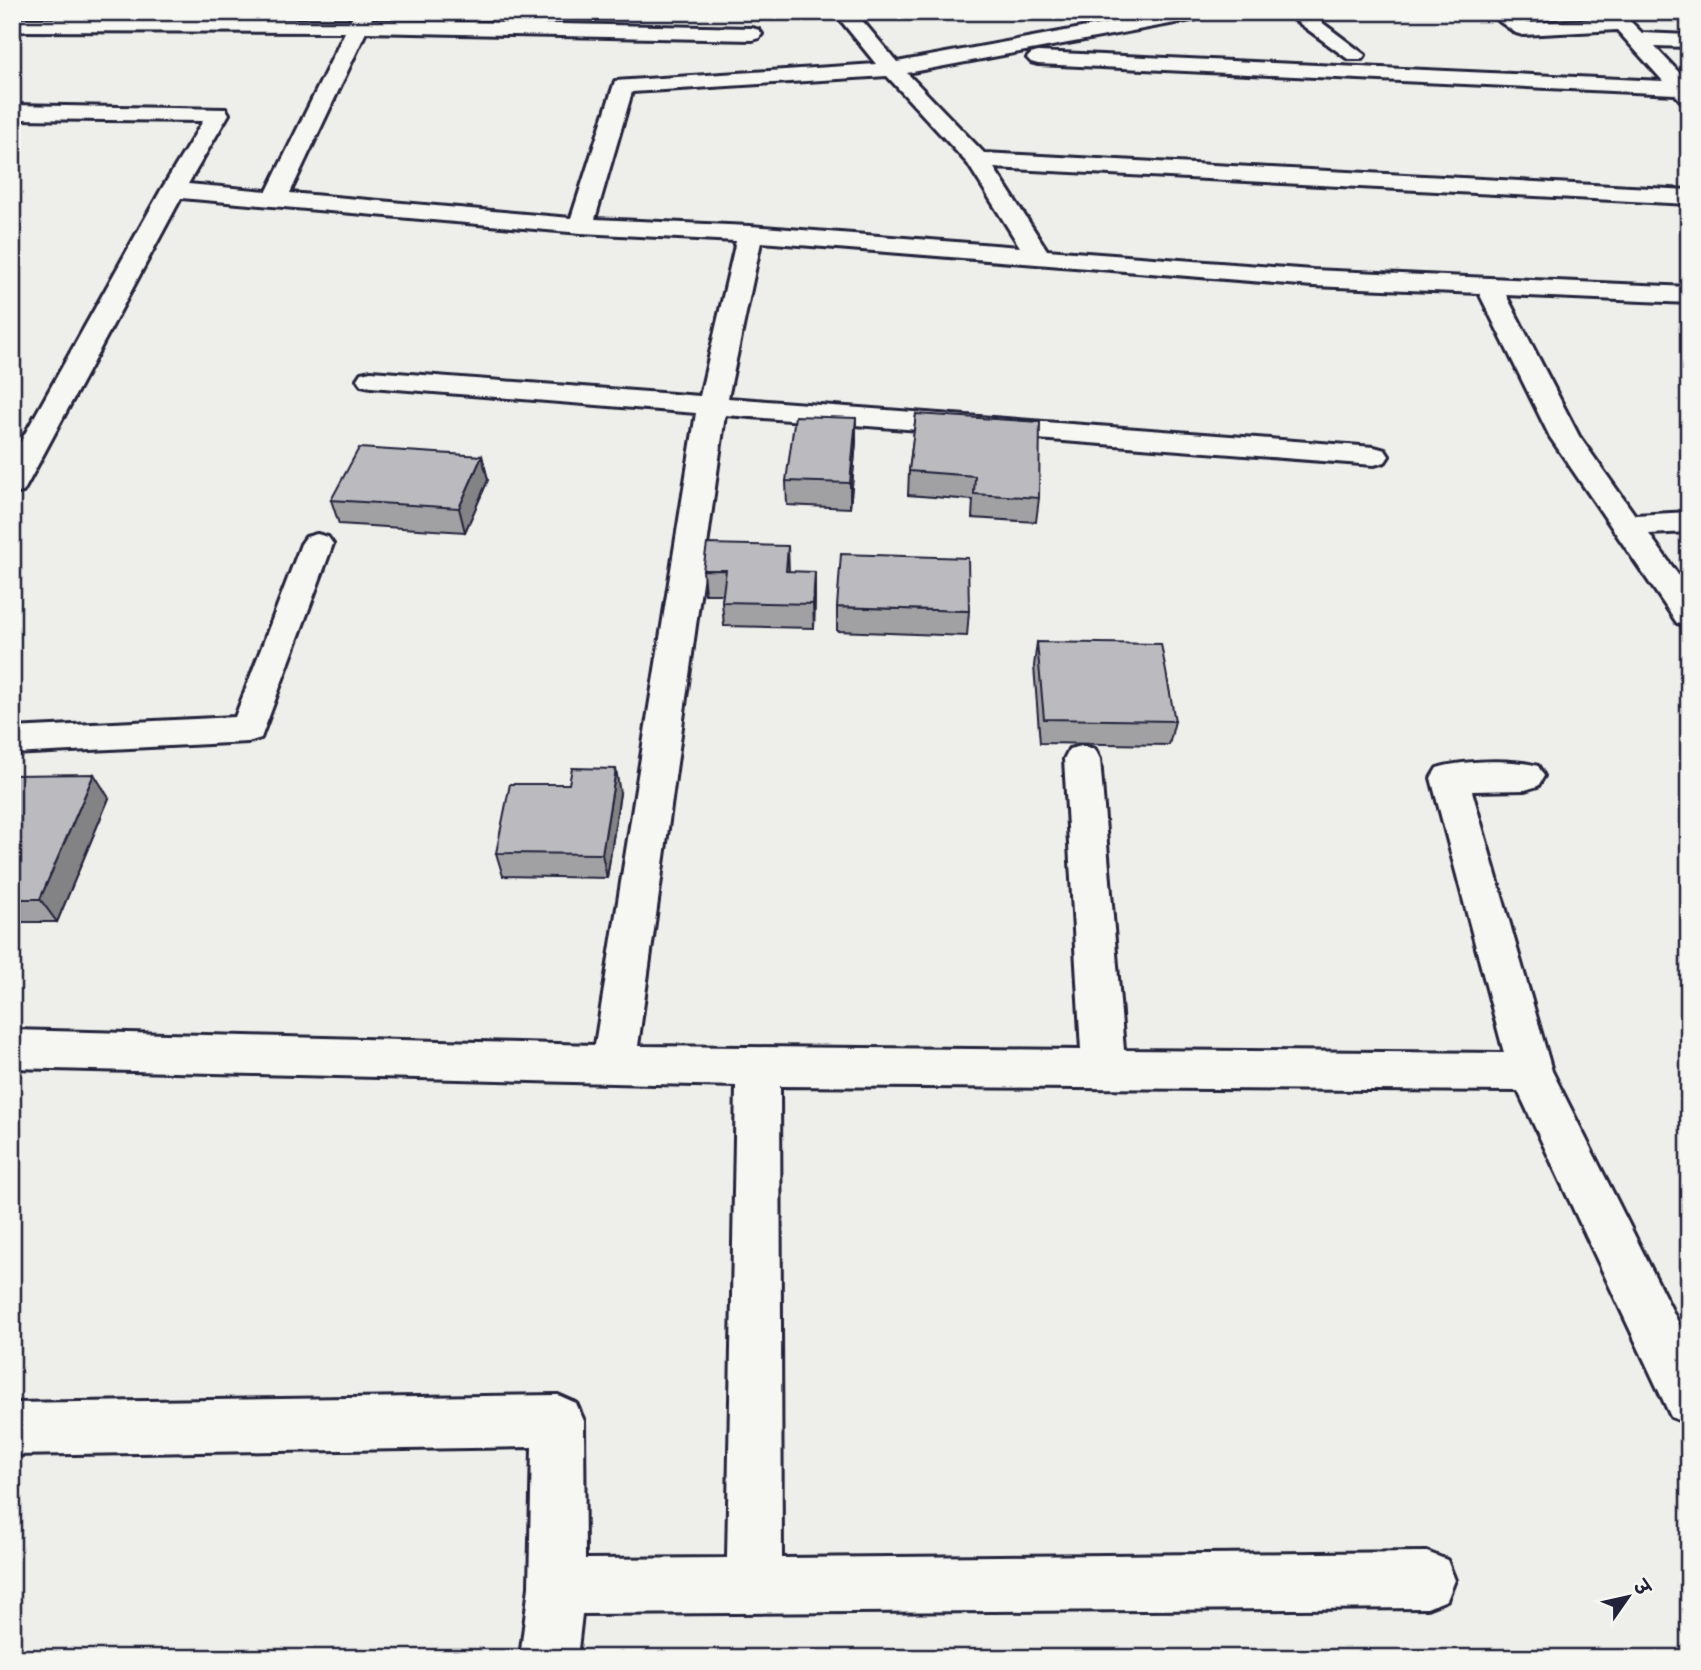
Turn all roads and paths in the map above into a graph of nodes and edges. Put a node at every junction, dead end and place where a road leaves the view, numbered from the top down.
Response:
1 (844, 12) edge
2 (1202, 12) edge
3 (1294, 12) edge
4 (1496, 12) edge
5 (362, 19) edge
6 (12, 24) edge
7 (752, 34) dead end
8 (1636, 39) junction
9 (1689, 41) edge
10 (969, 55) junction
11 (1355, 55) dead end
12 (892, 69) junction
13 (1685, 92) edge
14 (12, 112) edge
15 (976, 160) junction
16 (173, 190) junction
17 (1689, 197) edge
18 (276, 198) junction
19 (581, 226) junction
20 (750, 234) junction
21 (1040, 257) junction
22 (1489, 286) junction
23 (1689, 295) edge
24 (371, 379) dead end
25 (712, 405) junction
26 (1374, 456) dead end
27 (13, 483) edge
28 (1689, 522) edge
29 (1627, 525) junction
30 (317, 544) dead end
31 (1689, 615) edge
32 (12, 741) edge
33 (1082, 759) dead end
34 (1525, 776) dead end
35 (12, 1049) edge
36 (614, 1063) junction
37 (758, 1066) junction
38 (1104, 1069) junction
39 (1531, 1072) junction
40 (1689, 1399) edge
41 (13, 1433) edge
42 (1427, 1580) dead end
43 (754, 1586) junction
44 (557, 1587) junction
45 (548, 1658) edge

1 - 12 street
2 - 10 street
3 - 11 street
4 - 8 street
5 - 6 street
5 - 7 street
5 - 18 street
8 - 9 street
8 - 13 street
10 - 12 street
10 - 13 street
12 - 15 street
12 - 19 street
14 - 16 street
15 - 17 street
15 - 21 street
16 - 18 street
16 - 27 street
18 - 19 street
19 - 20 street
20 - 21 street
20 - 25 street
21 - 22 street
22 - 23 street
22 - 29 street
24 - 25 street
25 - 26 street
25 - 36 street
28 - 29 street
29 - 31 street
30 - 32 street
33 - 38 street
34 - 39 street
35 - 36 street
36 - 37 street
37 - 38 street
37 - 43 street
38 - 39 street
39 - 40 street
41 - 44 street
42 - 43 street
43 - 44 street
44 - 45 street

